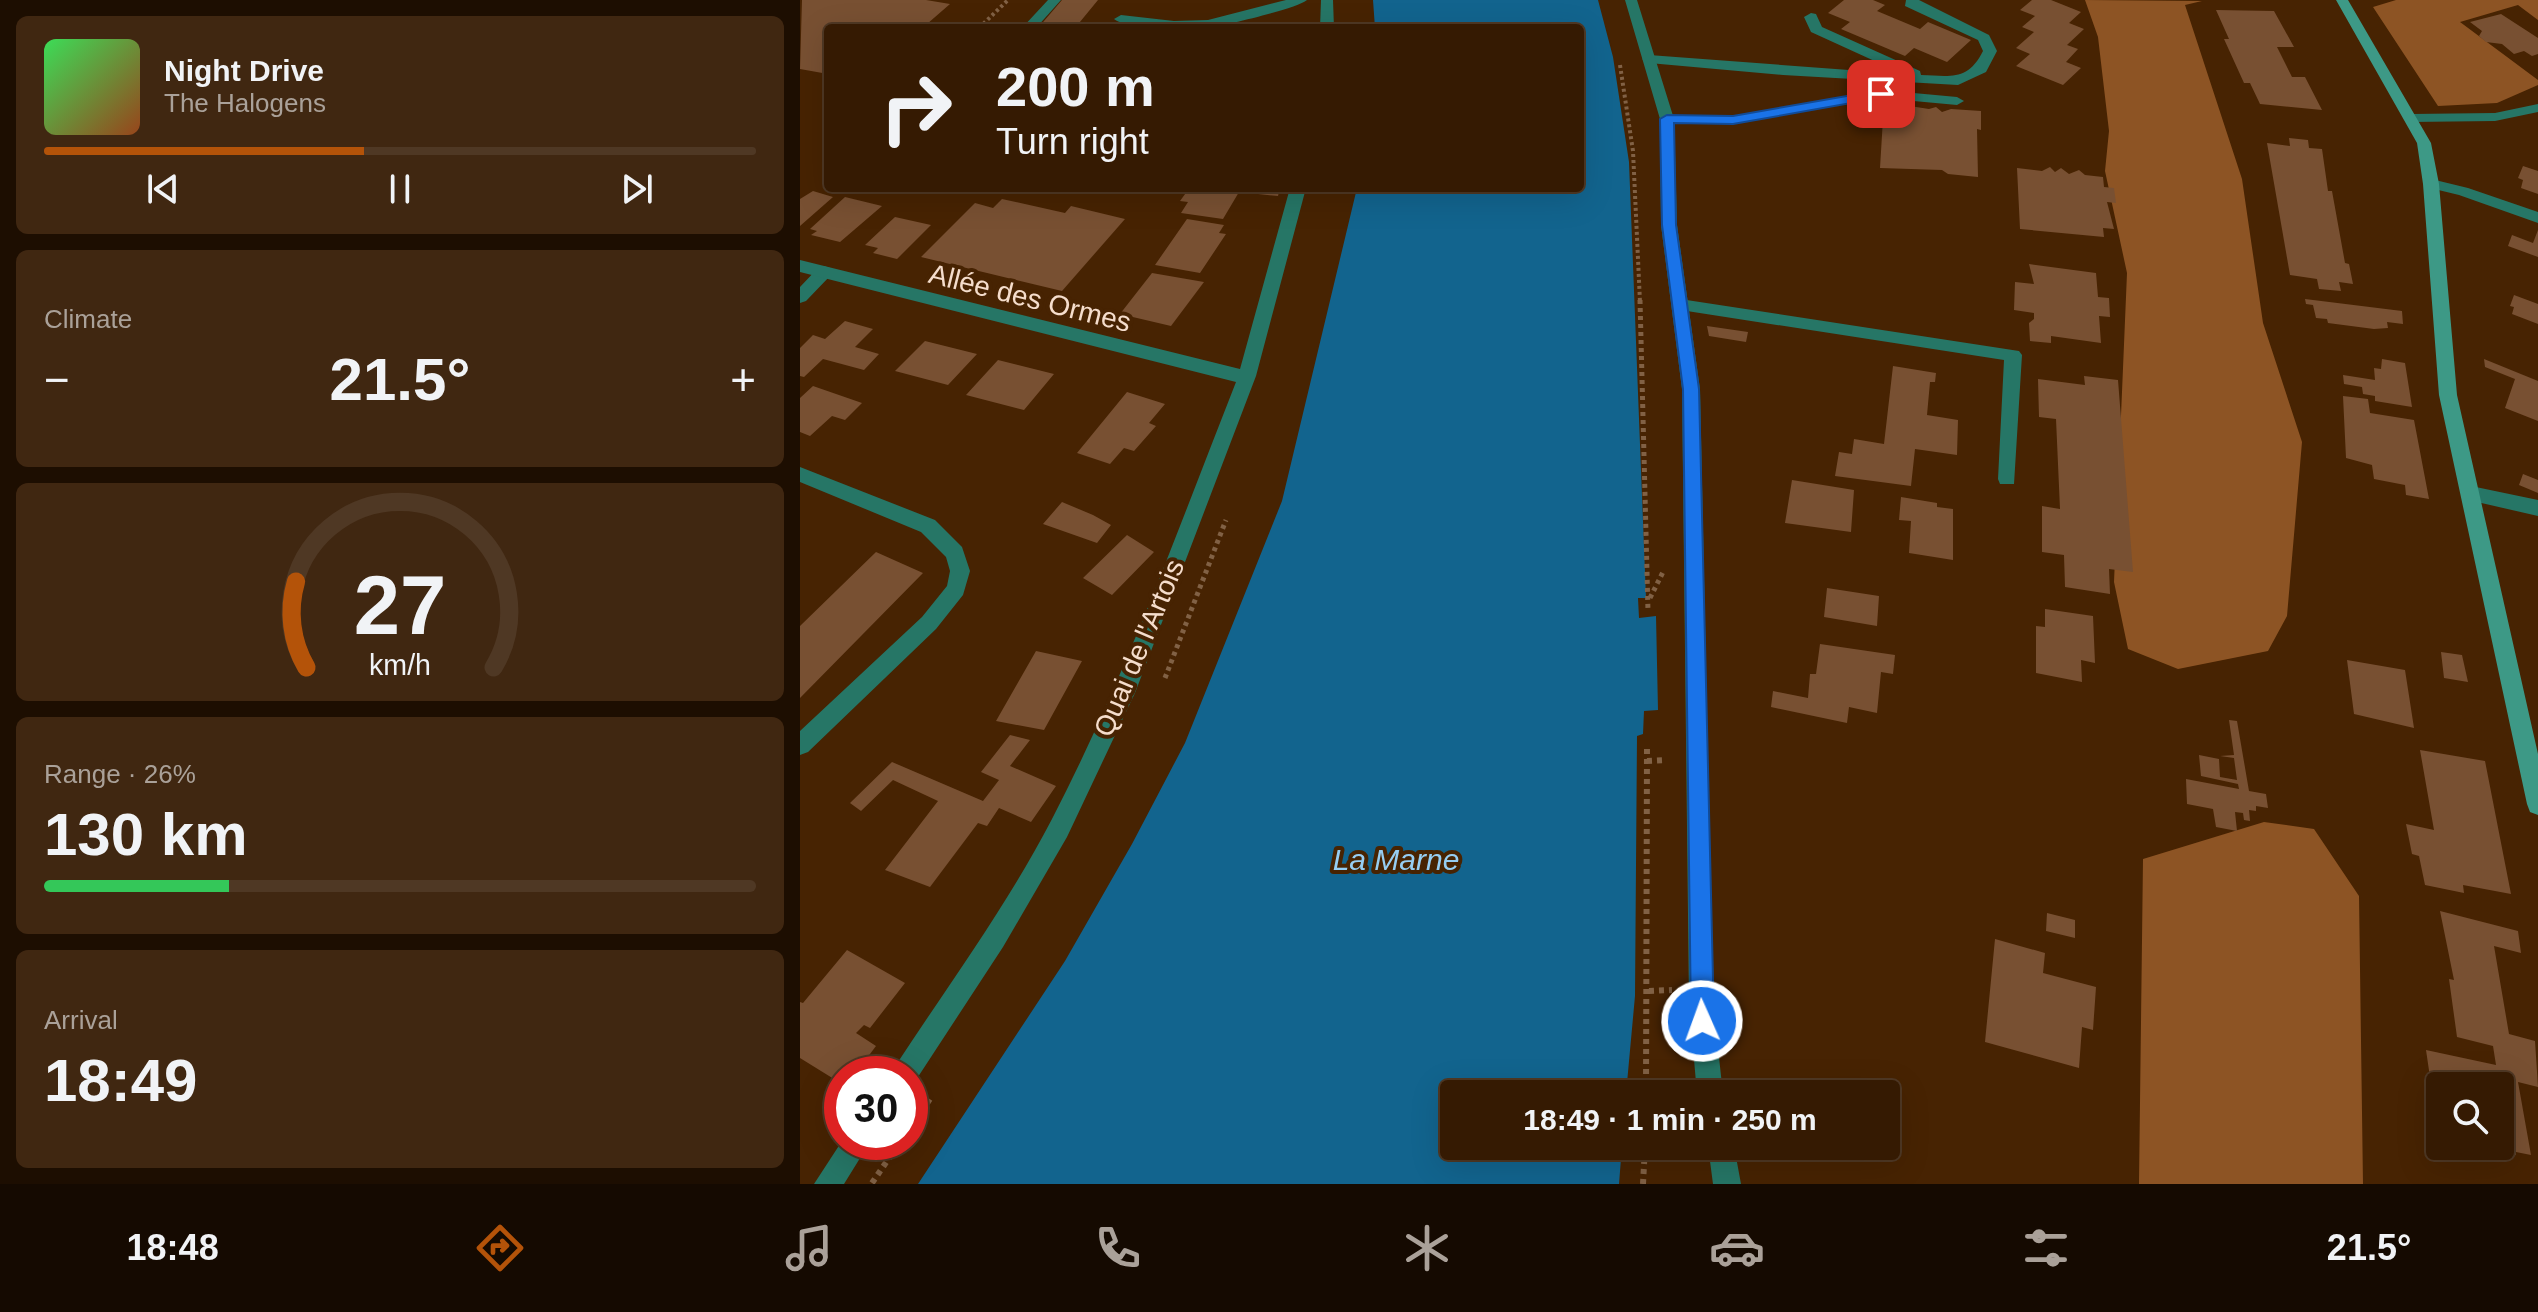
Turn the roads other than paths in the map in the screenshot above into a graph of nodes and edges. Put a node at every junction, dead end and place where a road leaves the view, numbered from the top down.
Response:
1 (1055, 0) edge
2 (1301, 0) edge
3 (1327, 0) edge
4 (1631, 0) edge
5 (1913, 0) edge
6 (2342, 0) edge
7 (1811, 17) dead end
8 (1121, 19) dead end
9 (1033, 24) edge
10 (1165, 24) edge
11 (1208, 24) edge
12 (1327, 24) edge
13 (1649, 59) junction
14 (1926, 79) junction
15 (1957, 101) dead end
16 (2538, 109) edge
17 (2411, 118) junction
18 (1667, 119) junction
19 (2431, 184) junction
20 (1297, 192) edge
21 (2538, 218) edge
22 (800, 266) edge
23 (824, 272) junction
24 (800, 297) edge
25 (1680, 305) junction
26 (1247, 376) junction
27 (800, 474) edge
28 (2007, 479) dead end
29 (2471, 494) junction
30 (2538, 508) edge
31 (800, 745) edge
32 (2538, 804) edge
33 (917, 1056) edge
34 (1709, 1080) edge
35 (845, 1160) edge
36 (1723, 1160) edge
37 (828, 1184) edge
38 (1727, 1184) edge

1 - 9 street
2 - 11 street
3 - 12 street
4 - 13 street
5 - 14 street
6 - 17 main road
7 - 14 street
8 - 10 street
13 - 14 street
13 - 18 street
15 - 18 street
16 - 17 street
17 - 19 main road
18 - 25 street
19 - 21 street
19 - 29 main road
20 - 26 street, Quai de l'Artois
22 - 23 street, Allée des Ormes
23 - 24 street
23 - 26 street, Allée des Ormes
25 - 28 street
25 - 34 street
26 - 33 street, Quai de l'Artois
27 - 31 street
29 - 30 street
29 - 32 main road
35 - 37 street
36 - 38 street

